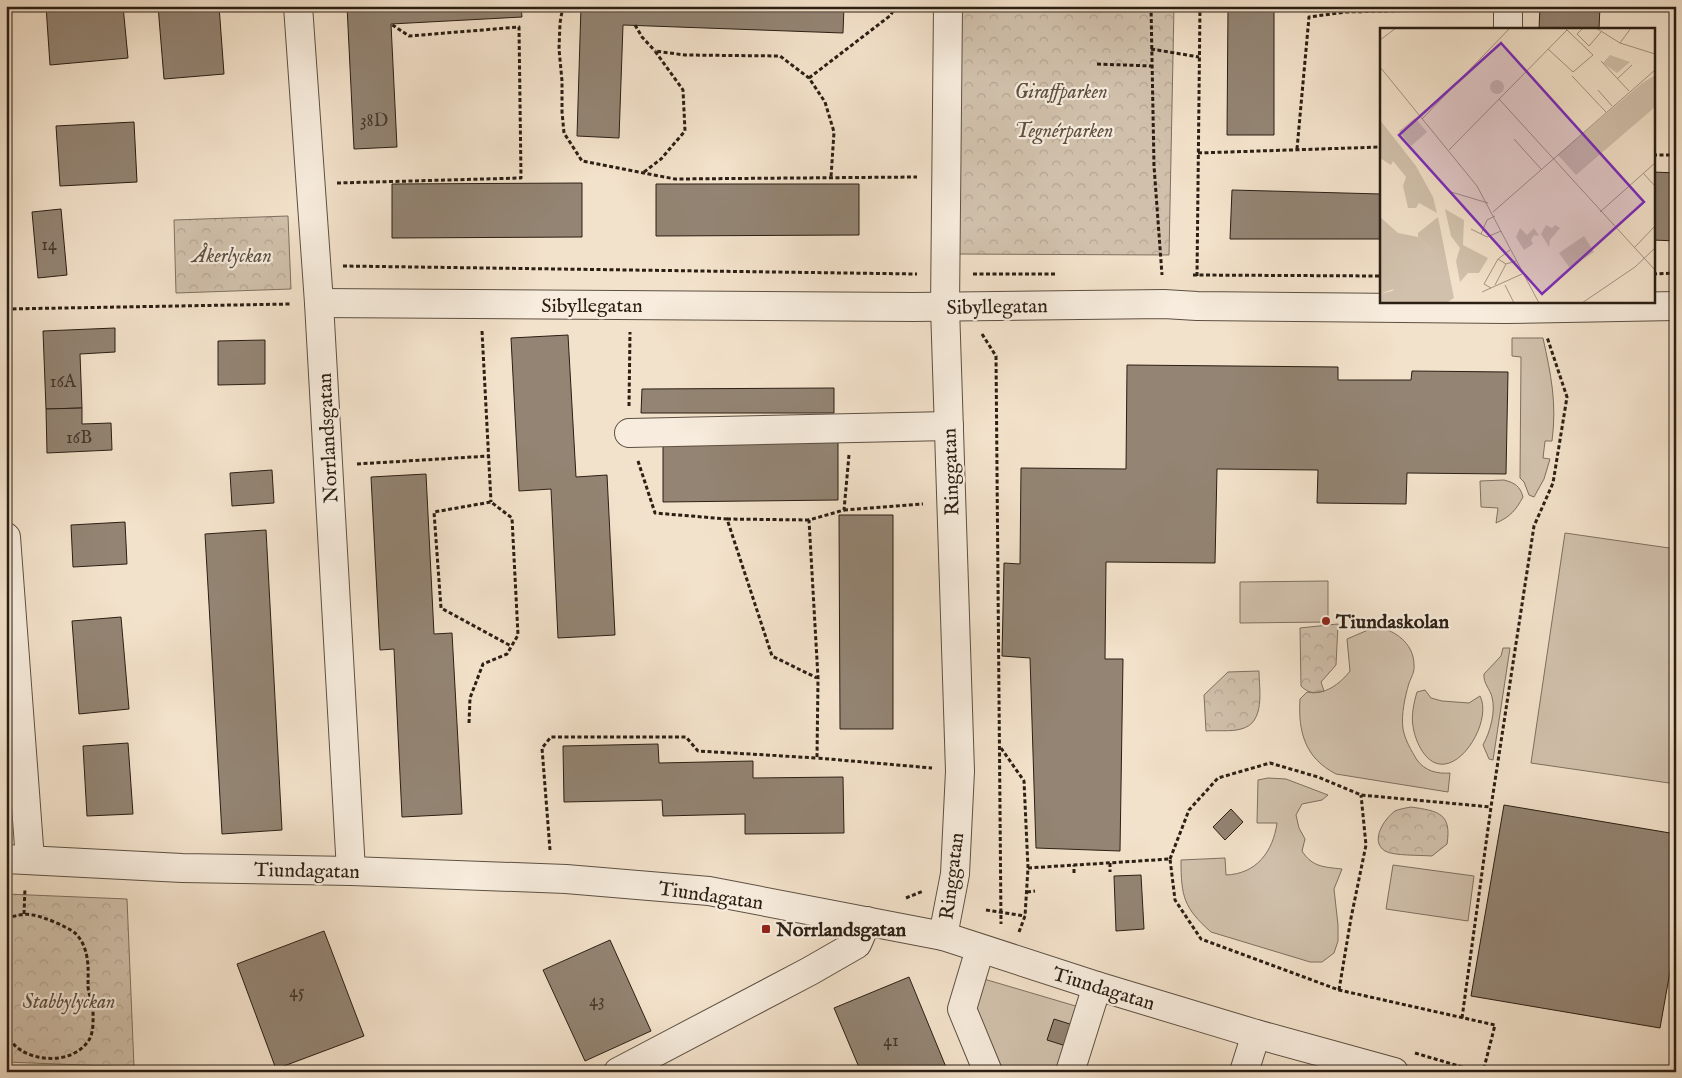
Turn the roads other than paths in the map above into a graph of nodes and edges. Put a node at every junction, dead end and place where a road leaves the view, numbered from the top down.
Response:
1 (298, 6) edge
2 (948, 6) edge
3 (319, 303) junction
4 (1506, 305) edge
5 (1676, 306) edge
6 (955, 307) junction
7 (949, 426) junction
8 (629, 433) road end
9 (6, 537) edge
10 (21, 867) edge
11 (351, 871) junction
12 (867, 921) junction
13 (943, 936) junction
14 (980, 949) junction
15 (1097, 986) junction
16 (1256, 1034) junction
17 (1349, 1066) edge
18 (618, 1072) edge
19 (988, 1072) edge
20 (1070, 1072) edge
21 (1244, 1072) edge
22 (1394, 1072) edge

1 - 3 street, Norrlandsgatan
2 - 6 street, Ringgatan
3 - 6 street, Sibyllegatan
3 - 11 street, Norrlandsgatan
4 - 5 street, Sibyllegatan
4 - 6 street, Sibyllegatan
6 - 7 street, Ringgatan
7 - 8 street
7 - 13 street, Ringgatan
9 - 10 street
10 - 11 street, Tiundagatan
11 - 12 street, Tiundagatan
12 - 13 street, Tiundagatan
12 - 18 street
13 - 14 street, Tiundagatan
14 - 15 street, Tiundagatan
14 - 19 street
15 - 16 street, Tiundagatan
15 - 20 street
16 - 17 street, Tiundagatan
16 - 21 street
17 - 22 street, Tiundagatan

